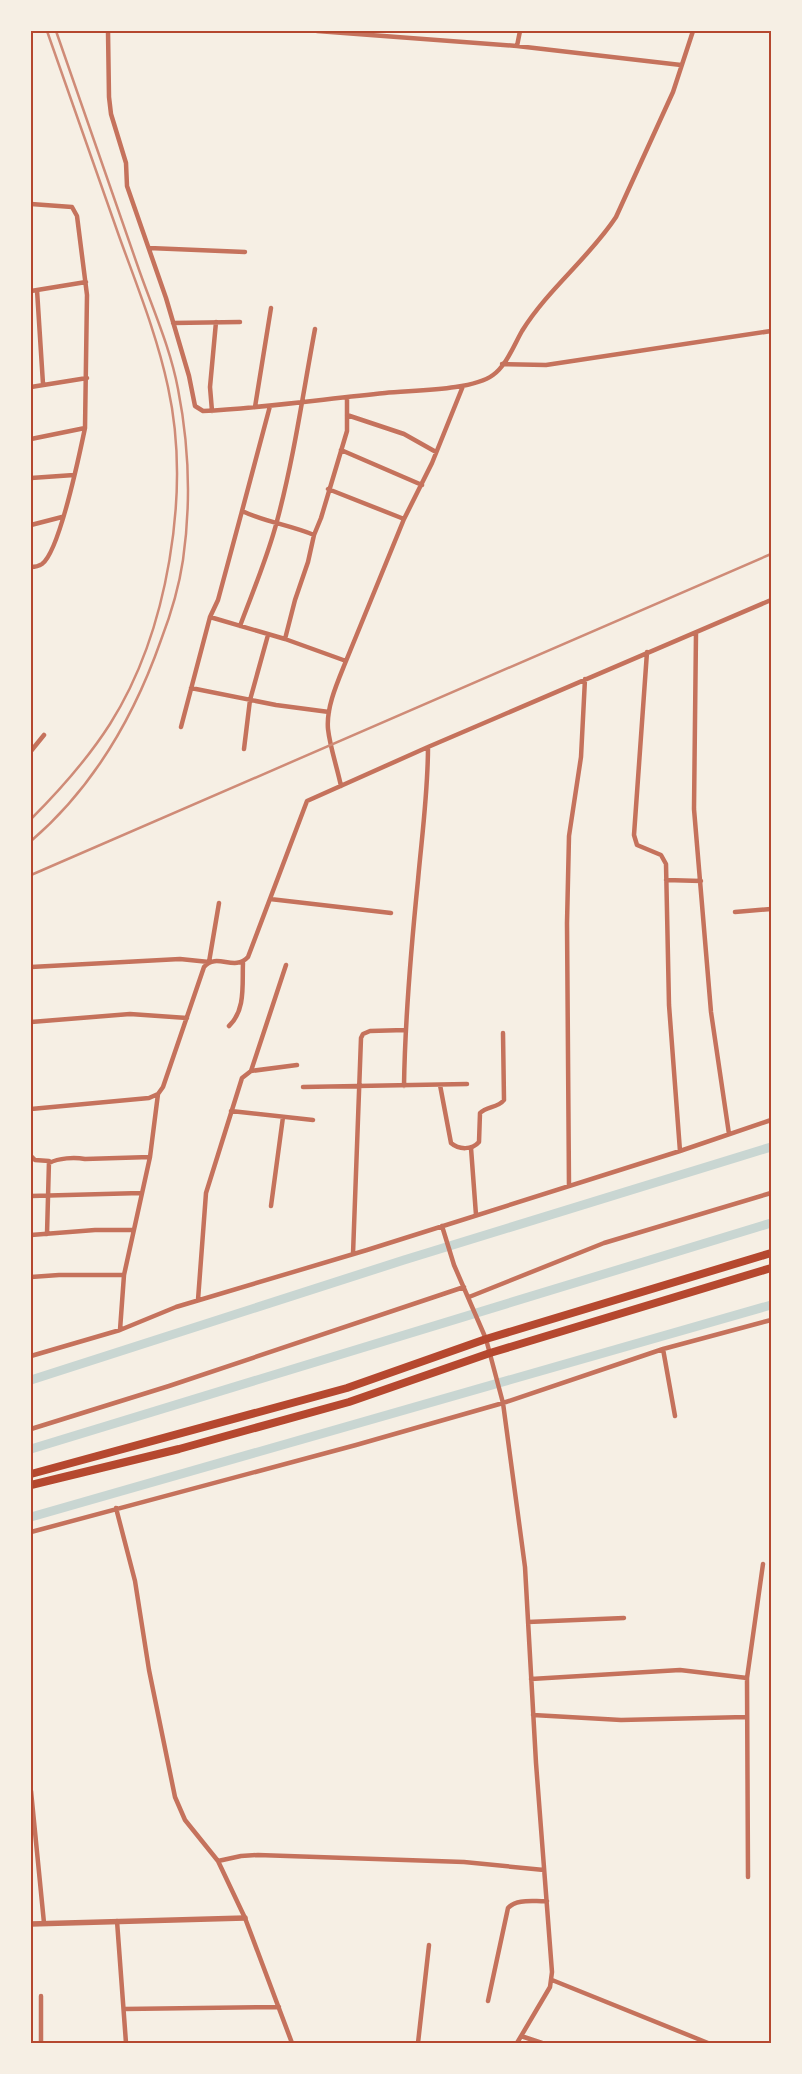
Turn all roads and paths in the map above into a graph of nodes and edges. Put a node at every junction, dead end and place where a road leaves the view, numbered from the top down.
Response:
1 (108, 31) edge
2 (317, 31) edge
3 (520, 31) edge
4 (693, 31) edge
5 (517, 46) junction
6 (681, 65) junction
7 (31, 204) edge
8 (148, 248) junction
9 (245, 252) dead end
10 (86, 282) junction
11 (38, 290) junction
12 (31, 291) edge
13 (271, 308) dead end
14 (216, 322) junction
15 (240, 322) dead end
16 (174, 323) junction
17 (315, 329) dead end
18 (771, 331) edge
19 (502, 364) junction
20 (87, 378) junction
21 (43, 384) junction
22 (31, 386) edge
23 (463, 386) junction
24 (347, 397) junction
25 (301, 402) junction
26 (270, 406) junction
27 (255, 408) junction
28 (212, 411) junction
29 (346, 415) junction
30 (85, 428) junction
31 (31, 439) edge
32 (341, 450) junction
33 (436, 452) junction
34 (74, 475) junction
35 (31, 478) edge
36 (422, 484) junction
37 (328, 489) junction
38 (242, 511) junction
39 (62, 517) junction
40 (404, 519) junction
41 (277, 522) junction
42 (31, 525) edge
43 (314, 535) junction
44 (31, 568) edge
45 (771, 600) edge
46 (210, 618) junction
47 (240, 626) junction
48 (696, 633) junction
49 (268, 635) junction
50 (285, 639) junction
51 (647, 652) junction
52 (346, 661) junction
53 (585, 680) junction
54 (191, 688) junction
55 (250, 700) junction
56 (329, 712) junction
57 (181, 727) dead end
58 (44, 735) dead end
59 (428, 747) junction
60 (244, 749) dead end
61 (31, 751) edge
62 (341, 786) junction
63 (666, 880) junction
64 (701, 881) junction
65 (270, 899) junction
66 (219, 903) dead end
67 (771, 909) edge
68 (392, 912) dead end
69 (735, 912) dead end
70 (209, 962) junction
71 (243, 963) junction
72 (286, 966) dead end
73 (31, 967) edge
74 (187, 1018) junction
75 (31, 1022) edge
76 (229, 1026) dead end
77 (405, 1030) junction
78 (503, 1033) dead end
79 (297, 1065) dead end
80 (251, 1071) junction
81 (467, 1084) dead end
82 (440, 1085) junction
83 (359, 1086) junction
84 (404, 1086) junction
85 (303, 1087) dead end
86 (158, 1094) junction
87 (31, 1108) edge
88 (232, 1111) junction
89 (283, 1117) junction
90 (313, 1120) dead end
91 (771, 1120) edge
92 (729, 1134) junction
93 (471, 1148) junction
94 (680, 1151) junction
95 (31, 1156) edge
96 (150, 1157) junction
97 (49, 1163) junction
98 (569, 1186) junction
99 (141, 1193) junction
100 (771, 1193) edge
101 (47, 1195) junction
102 (31, 1196) edge
103 (271, 1206) dead end
104 (476, 1215) junction
105 (442, 1226) junction
106 (134, 1230) junction
107 (47, 1234) junction
108 (31, 1235) edge
109 (771, 1253) edge
110 (353, 1254) junction
111 (771, 1268) edge
112 (124, 1275) junction
113 (31, 1278) edge
114 (464, 1286) junction
115 (469, 1297) junction
116 (198, 1300) junction
117 (771, 1320) edge
118 (120, 1330) junction
119 (486, 1339) junction
120 (663, 1349) junction
121 (32, 1353) edge
122 (490, 1353) junction
123 (503, 1403) junction
124 (675, 1416) dead end
125 (31, 1429) edge
126 (31, 1474) edge
127 (31, 1485) edge
128 (116, 1508) junction
129 (31, 1532) edge
130 (763, 1564) dead end
131 (624, 1618) dead end
132 (528, 1622) junction
133 (747, 1678) junction
134 (531, 1679) junction
135 (533, 1714) junction
136 (746, 1717) junction
137 (31, 1792) edge
138 (32, 1801) edge
139 (218, 1862) junction
140 (544, 1870) junction
141 (748, 1877) dead end
142 (547, 1901) junction
143 (245, 1918) junction
144 (118, 1921) junction
145 (44, 1923) junction
146 (31, 1924) edge
147 (429, 1945) dead end
148 (552, 1980) junction
149 (41, 1996) dead end
150 (488, 2001) dead end
151 (279, 2007) junction
152 (124, 2009) junction
153 (521, 2036) junction
154 (41, 2043) edge
155 (126, 2043) edge
156 (292, 2043) edge
157 (418, 2043) edge
158 (517, 2043) edge
159 (542, 2043) edge
160 (708, 2043) edge

1 - 8 street
2 - 5 street
3 - 5 street
4 - 6 street
5 - 6 street
6 - 19 street
7 - 10 street
8 - 9 street
8 - 16 street
10 - 11 street
10 - 20 street
11 - 12 street
11 - 21 street
13 - 27 street
14 - 15 street
14 - 16 street
14 - 28 street
16 - 28 street
17 - 25 street
18 - 19 street
19 - 23 street
20 - 21 street
20 - 30 street
21 - 22 street
23 - 24 street
23 - 33 street
24 - 25 street
24 - 29 street
25 - 26 street
25 - 41 street
26 - 27 street
26 - 38 street
27 - 28 street
29 - 32 street
29 - 33 street
30 - 31 street
30 - 34 street
32 - 36 street
32 - 37 street
33 - 36 street
34 - 35 street
34 - 39 street
36 - 40 street
37 - 40 street
37 - 43 street
38 - 41 street
38 - 46 street
39 - 42 street
39 - 44 street
40 - 52 street
41 - 43 street
41 - 47 street
43 - 50 street
45 - 48 street
46 - 47 street
46 - 54 street
47 - 49 street
48 - 51 street
48 - 64 street
49 - 50 street
49 - 55 street
50 - 52 street
51 - 53 street
51 - 63 street
52 - 56 street
53 - 59 street
53 - 98 street
54 - 55 street
54 - 57 street
55 - 56 street
55 - 60 street
56 - 62 street
58 - 61 street
59 - 62 street
59 - 77 street
62 - 65 street
63 - 64 street
63 - 94 street
64 - 92 street
65 - 68 street
65 - 71 street
66 - 70 street
67 - 69 street
70 - 71 street
70 - 73 street
70 - 74 street
71 - 76 street
72 - 80 street
74 - 75 street
74 - 86 street
77 - 83 street
77 - 84 street
78 - 93 street
79 - 80 street
80 - 88 street
81 - 82 street
82 - 84 street
82 - 93 street
83 - 84 street
83 - 85 street
83 - 110 street
86 - 87 street
86 - 96 street
88 - 89 street
88 - 116 street
89 - 90 street
89 - 103 street
91 - 92 street
92 - 94 street
93 - 104 street
94 - 98 street
95 - 97 street
96 - 97 street
96 - 99 street
97 - 101 street
98 - 104 street
99 - 101 street
99 - 106 street
100 - 115 street
101 - 102 street
101 - 107 street
104 - 105 street
105 - 110 street
105 - 114 street
106 - 107 street
106 - 112 street
107 - 108 street
109 - 119 main road
110 - 116 street
111 - 122 main road
112 - 113 street
112 - 118 street
114 - 115 street
114 - 125 street
115 - 119 street
116 - 118 street
117 - 120 street
118 - 121 street
119 - 122 street
119 - 126 main road
120 - 123 street
120 - 124 street
122 - 123 street
122 - 127 main road
123 - 128 street
123 - 132 street
128 - 129 street
128 - 139 street
130 - 133 street
131 - 132 street
132 - 134 street
133 - 134 street
133 - 136 street
134 - 135 street
135 - 136 street
135 - 140 street
136 - 141 street
137 - 138 street
138 - 145 street
139 - 140 street
139 - 143 street
140 - 142 street
142 - 148 street
142 - 150 street
143 - 144 street
143 - 151 street
144 - 145 street
144 - 152 street
145 - 146 street
147 - 157 street
148 - 153 street
148 - 160 street
149 - 154 street
151 - 152 street
151 - 156 street
152 - 155 street
153 - 158 street
153 - 159 street

